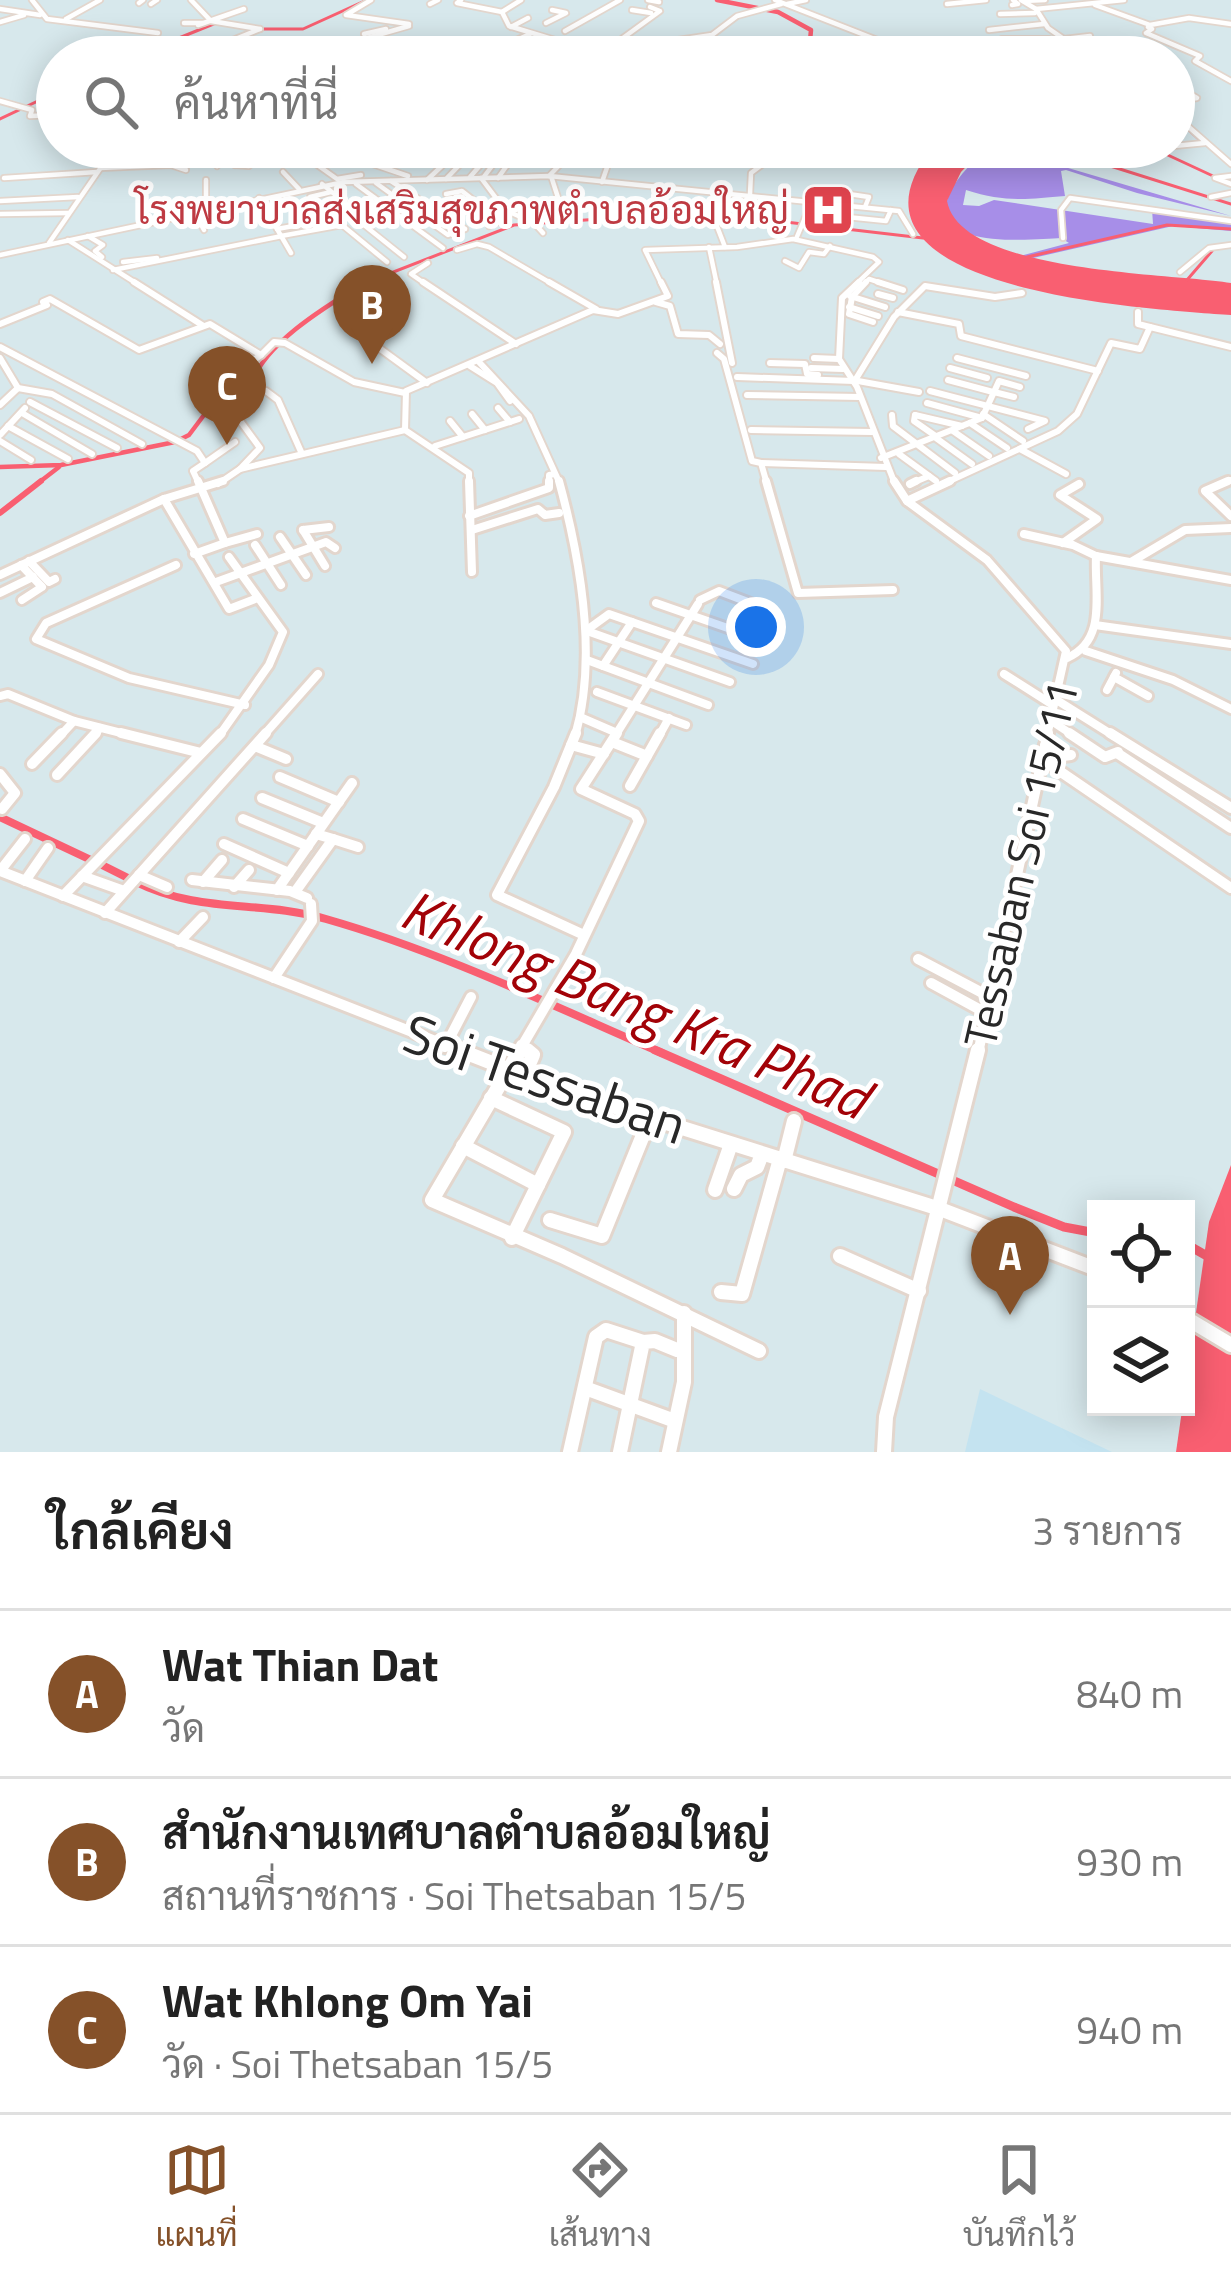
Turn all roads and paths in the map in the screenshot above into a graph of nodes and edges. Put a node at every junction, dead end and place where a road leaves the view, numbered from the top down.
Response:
1 (32, 0) edge
2 (100, 0) edge
3 (191, 0) edge
4 (371, 0) edge
5 (439, 0) edge
6 (521, 0) edge
7 (620, 0) edge
8 (775, 0) edge
9 (806, 0) edge
10 (986, 0) edge
11 (1045, 0) edge
12 (1076, 0) edge
13 (1106, 0) edge
14 (459, 1) edge
15 (1017, 1) edge
16 (1124, 1) edge
17 (426, 2) edge
18 (672, 2) edge
19 (254, 4) dead end
20 (482, 4) dead end
21 (786, 4) junction
22 (946, 4) dead end
23 (1096, 5) junction
24 (649, 6) edge
25 (1086, 6) junction
26 (0, 9) edge
27 (573, 9) dead end
28 (503, 10) junction
29 (552, 10) dead end
30 (665, 10) dead end
31 (1036, 10) junction
32 (566, 13) junction
33 (28, 14) junction
34 (1157, 14) dead end
35 (40, 15) junction
36 (72, 16) junction
37 (408, 17) dead end
38 (528, 18) dead end
39 (1011, 20) junction
40 (61, 21) junction
41 (211, 21) junction
42 (0, 22) edge
43 (401, 22) junction
44 (1040, 22) junction
45 (1178, 22) junction
46 (184, 23) dead end
47 (546, 23) dead end
48 (1143, 24) junction
49 (1231, 24) edge
50 (1020, 25) junction
51 (171, 26) dead end
52 (221, 26) dead end
53 (518, 28) junction
54 (1194, 29) dead end
55 (157, 30) junction
56 (391, 31) junction
57 (565, 31) dead end
58 (253, 32) junction
59 (364, 34) dead end
60 (530, 34) junction
61 (243, 36) edge
62 (258, 36) edge
63 (371, 36) edge
64 (506, 36) edge
65 (526, 36) edge
66 (537, 36) edge
67 (625, 36) edge
68 (626, 36) edge
69 (705, 36) edge
70 (865, 36) edge
71 (998, 36) edge
72 (1059, 36) edge
73 (1153, 36) edge
74 (1195, 61) edge
75 (1231, 81) edge
76 (0, 101) edge
77 (36, 116) edge
78 (1195, 134) edge
79 (1205, 143) junction
80 (1195, 144) edge
81 (1231, 164) edge
82 (128, 168) edge
83 (181, 168) edge
84 (321, 168) edge
85 (386, 168) edge
86 (437, 168) edge
87 (457, 168) edge
88 (475, 168) edge
89 (490, 168) edge
90 (504, 168) edge
91 (518, 168) edge
92 (557, 168) edge
93 (608, 168) edge
94 (757, 168) edge
95 (98, 170) junction
96 (186, 170) dead end
97 (283, 172) dead end
98 (550, 176) junction
99 (352, 177) junction
100 (514, 177) junction
101 (4, 178) dead end
102 (467, 178) junction
103 (482, 178) junction
104 (498, 178) junction
105 (446, 179) junction
106 (206, 180) dead end
107 (423, 180) junction
108 (374, 181) junction
109 (391, 181) junction
110 (602, 182) junction
111 (322, 184) junction
112 (299, 189) junction
113 (462, 191) junction
114 (331, 192) junction
115 (446, 194) dead end
116 (750, 194) junction
117 (1231, 194) edge
118 (310, 196) dead end
119 (78, 197) junction
120 (1210, 197) dead end
121 (259, 198) junction
122 (1, 201) edge
123 (812, 201) junction
124 (344, 202) junction
125 (482, 206) junction
126 (325, 207) dead end
127 (206, 209) junction
128 (891, 210) junction
129 (194, 212) junction
130 (461, 212) dead end
131 (68, 213) junction
132 (0, 214) edge
133 (564, 216) dead end
134 (713, 216) dead end
135 (284, 217) dead end
136 (423, 217) junction
137 (847, 217) dead end
138 (339, 218) dead end
139 (210, 220) dead end
140 (408, 221) junction
141 (1231, 221) edge
142 (316, 222) dead end
143 (489, 226) dead end
144 (291, 227) junction
145 (345, 228) junction
146 (539, 228) dead end
147 (375, 230) junction
148 (280, 234) junction
149 (913, 234) dead end
150 (88, 236) junction
151 (356, 236) junction
152 (1064, 238) dead end
153 (386, 239) junction
154 (796, 239) junction
155 (68, 240) junction
156 (49, 243) junction
157 (367, 245) junction
158 (1231, 245) edge
159 (830, 246) junction
160 (706, 247) junction
161 (724, 247) junction
162 (397, 248) junction
163 (443, 248) dead end
164 (457, 250) dead end
165 (291, 253) dead end
166 (378, 254) junction
167 (0, 255) edge
168 (404, 256) dead end
169 (157, 258) dead end
170 (785, 261) dead end
171 (387, 262) dead end
172 (428, 263) dead end
173 (112, 270) junction
174 (1180, 272) dead end
175 (887, 284) junction
176 (857, 285) junction
177 (903, 290) dead end
178 (1022, 292) dead end
179 (878, 294) junction
180 (848, 296) junction
181 (892, 298) dead end
182 (363, 299) dead end
183 (656, 302) junction
184 (870, 302) junction
185 (885, 307) dead end
186 (596, 309) junction
187 (898, 312) junction
188 (1138, 312) dead end
189 (876, 319) dead end
190 (0, 324) edge
191 (202, 325) junction
192 (1150, 327) junction
193 (516, 344) junction
194 (997, 345) junction
195 (0, 347) edge
196 (1231, 347) edge
197 (261, 355) junction
198 (991, 356) dead end
199 (814, 358) dead end
200 (957, 358) dead end
201 (839, 359) junction
202 (732, 363) dead end
203 (770, 363) dead end
204 (2, 364) edge
205 (474, 364) junction
206 (992, 367) junction
207 (812, 368) dead end
208 (950, 368) dead end
209 (1005, 370) junction
210 (1098, 371) junction
211 (230, 376) dead end
212 (1026, 376) dead end
213 (737, 377) dead end
214 (851, 378) junction
215 (987, 378) junction
216 (948, 380) dead end
217 (999, 381) junction
218 (427, 383) junction
219 (1020, 387) dead end
220 (18, 388) junction
221 (981, 388) junction
222 (266, 391) dead end
223 (930, 391) dead end
224 (919, 392) dead end
225 (994, 392) junction
226 (405, 393) junction
227 (747, 395) dead end
228 (860, 397) junction
229 (33, 398) junction
230 (1014, 398) dead end
231 (510, 401) dead end
232 (1, 403) edge
233 (926, 403) dead end
234 (230, 407) dead end
235 (498, 408) dead end
236 (984, 412) junction
237 (22, 413) junction
238 (472, 414) dead end
239 (892, 416) dead end
240 (450, 421) dead end
241 (8, 426) junction
242 (962, 427) junction
243 (1028, 429) dead end
244 (405, 430) junction
245 (485, 430) junction
246 (751, 430) dead end
247 (872, 432) junction
248 (901, 433) junction
249 (463, 437) junction
250 (0, 438) edge
251 (890, 438) dead end
252 (937, 438) junction
253 (235, 442) dead end
254 (142, 445) dead end
255 (1022, 445) junction
256 (435, 446) junction
257 (771, 446) dead end
258 (918, 446) junction
259 (117, 448) dead end
260 (798, 448) dead end
261 (1007, 448) dead end
262 (92, 454) dead end
263 (302, 454) junction
264 (899, 454) junction
265 (989, 456) dead end
266 (68, 459) dead end
267 (31, 460) dead end
268 (206, 463) junction
269 (773, 463) junction
270 (801, 463) junction
271 (884, 463) junction
272 (912, 463) junction
273 (761, 464) junction
274 (972, 464) dead end
275 (901, 468) dead end
276 (241, 469) junction
277 (955, 472) dead end
278 (555, 474) junction
279 (1066, 474) dead end
280 (1231, 480) edge
281 (910, 484) dead end
282 (1078, 484) dead end
283 (198, 490) junction
284 (164, 499) junction
285 (907, 501) junction
286 (559, 513) dead end
287 (469, 515) junction
288 (1231, 516) edge
289 (328, 527) dead end
290 (1231, 528) edge
291 (472, 530) junction
292 (1024, 534) dead end
293 (280, 537) dead end
294 (226, 543) junction
295 (1064, 544) junction
296 (313, 547) junction
297 (194, 554) junction
298 (292, 554) junction
299 (1096, 556) junction
300 (229, 557) dead end
301 (1131, 562) junction
302 (26, 563) junction
303 (267, 563) junction
304 (176, 565) dead end
305 (472, 572) dead end
306 (238, 574) junction
307 (0, 575) edge
308 (306, 575) dead end
309 (32, 577) junction
310 (55, 579) dead end
311 (1231, 580) edge
312 (216, 582) dead end
313 (281, 585) dead end
314 (892, 590) dead end
315 (0, 593) edge
316 (255, 599) junction
317 (22, 600) dead end
318 (656, 604) dead end
319 (1027, 604) junction
320 (696, 606) junction
321 (761, 607) dead end
322 (1012, 609) dead end
323 (732, 611) dead end
324 (766, 619) dead end
325 (632, 622) junction
326 (722, 626) junction
327 (1095, 626) junction
328 (677, 636) junction
329 (619, 642) junction
330 (1231, 644) edge
331 (1086, 651) junction
332 (664, 658) junction
333 (1067, 658) junction
334 (587, 660) dead end
335 (1121, 663) junction
336 (754, 664) dead end
337 (603, 666) junction
338 (318, 674) dead end
339 (1004, 674) dead end
340 (1114, 677) junction
341 (649, 682) junction
342 (730, 682) dead end
343 (1107, 690) dead end
344 (597, 692) dead end
345 (1148, 696) dead end
346 (0, 697) edge
347 (1055, 700) junction
348 (245, 705) junction
349 (635, 705) junction
350 (708, 705) dead end
351 (1231, 709) edge
352 (580, 717) junction
353 (669, 718) junction
354 (1050, 719) junction
355 (74, 722) junction
356 (686, 725) dead end
357 (100, 728) junction
358 (615, 737) junction
359 (572, 745) junction
360 (1045, 745) junction
361 (256, 747) junction
362 (1121, 748) junction
363 (201, 753) junction
364 (604, 754) junction
365 (647, 755) junction
366 (1071, 755) dead end
367 (286, 759) dead end
368 (1042, 759) junction
369 (32, 764) dead end
370 (57, 775) dead end
371 (280, 777) dead end
372 (2, 778) edge
373 (352, 783) dead end
374 (630, 786) dead end
375 (262, 798) dead end
376 (339, 802) junction
377 (1231, 805) edge
378 (2, 809) edge
379 (243, 819) dead end
380 (320, 828) junction
381 (1231, 829) edge
382 (26, 839) dead end
383 (333, 839) junction
384 (224, 844) dead end
385 (308, 846) junction
386 (358, 847) dead end
387 (48, 848) dead end
388 (223, 860) dead end
389 (249, 870) dead end
390 (0, 871) edge
391 (289, 873) junction
392 (139, 875) junction
393 (82, 876) junction
394 (26, 881) junction
395 (235, 886) junction
396 (167, 887) dead end
397 (1231, 888) edge
398 (277, 890) junction
399 (124, 891) junction
400 (64, 896) junction
401 (308, 906) junction
402 (105, 913) junction
403 (203, 917) dead end
404 (584, 934) junction
405 (178, 942) junction
406 (918, 959) dead end
407 (274, 979) junction
408 (932, 983) dead end
409 (990, 997) junction
410 (471, 998) dead end
411 (986, 1012) junction
412 (521, 1045) junction
413 (445, 1047) junction
414 (507, 1070) junction
415 (524, 1076) junction
416 (491, 1098) junction
417 (650, 1118) junction
418 (794, 1121) dead end
419 (731, 1144) junction
420 (463, 1147) junction
421 (761, 1154) junction
422 (782, 1160) junction
423 (538, 1185) junction
424 (734, 1189) dead end
425 (715, 1190) dead end
426 (940, 1209) junction
427 (550, 1220) dead end
428 (512, 1238) junction
429 (840, 1256) dead end
430 (1087, 1266) edge
431 (919, 1291) junction
432 (721, 1292) dead end
433 (684, 1313) junction
434 (1195, 1323) edge
435 (644, 1342) junction
436 (1231, 1345) edge
437 (677, 1350) junction
438 (759, 1351) dead end
439 (585, 1388) junction
440 (629, 1403) junction
441 (675, 1421) junction
442 (570, 1452) edge
443 (620, 1452) edge
444 (669, 1452) edge
445 (884, 1452) edge

1 - 35 street
2 - 36 street
3 - 41 street
4 - 43 street
5 - 14 street
5 - 17 street
6 - 28 street
7 - 57 street
8 - 21 street
9 - 21 street
10 - 22 street
11 - 15 street
12 - 25 street
13 - 16 street
14 - 28 street
15 - 31 street
16 - 23 street
18 - 24 street
19 - 41 street
20 - 28 street
21 - 69 street
21 - 70 street
23 - 25 street
23 - 48 street
24 - 67 street
25 - 31 street
26 - 33 street
27 - 32 street
28 - 53 street
29 - 32 street
30 - 68 street
31 - 44 street
32 - 47 street
33 - 35 street
33 - 42 street
34 - 45 street
35 - 40 street
36 - 40 street
36 - 55 street
37 - 43 street
38 - 53 street
39 - 44 street
39 - 44 street
39 - 50 street
40 - 55 street
41 - 46 street
41 - 58 street
43 - 56 street
44 - 50 street
44 - 72 street
45 - 48 street
45 - 49 street
45 - 54 street
48 - 73 street
50 - 71 street
51 - 55 street
52 - 58 street
53 - 60 street
53 - 64 street
56 - 59 street
56 - 63 street
58 - 61 street
58 - 62 street
60 - 65 street
60 - 66 street
74 - 75 street
76 - 77 street
78 - 79 street
79 - 80 street
79 - 81 street
82 - 95 street
83 - 96 street
84 - 99 street
85 - 107 street
86 - 107 street
87 - 105 street
88 - 102 street
89 - 103 street
90 - 104 street
91 - 100 street
92 - 98 street
93 - 110 street
94 - 116 street
95 - 101 street
95 - 119 street
97 - 112 street
98 - 100 street
98 - 110 street
98 - 133 street
99 - 108 street
99 - 111 street
99 - 140 street
100 - 104 street
102 - 103 street
102 - 105 street
102 - 113 street
103 - 104 street
103 - 146 street
105 - 107 street
106 - 127 street
107 - 109 street
108 - 109 street
108 - 136 street
109 - 136 street
110 - 116 street
111 - 112 street
111 - 114 street
112 - 121 street
113 - 115 street
113 - 125 street
114 - 118 street
114 - 124 street
116 - 123 street
117 - 120 street
119 - 122 street
119 - 131 street
121 - 127 street
121 - 148 street
123 - 128 street
123 - 154 street
124 - 126 street
124 - 138 street
125 - 130 street
125 - 143 street
127 - 129 street
128 - 137 street
128 - 149 street
129 - 139 street
129 - 150 street
131 - 132 street
131 - 156 street
134 - 161 street
135 - 144 street
136 - 140 street
140 - 163 street
141 - 152 street
142 - 144 street
144 - 148 street
145 - 147 street
145 - 148 street
145 - 151 street
147 - 151 street
147 - 153 street
148 - 165 street
148 - 173 street
150 - 155 street
150 - 169 street
151 - 157 street
153 - 157 street
153 - 162 street
154 - 159 street
154 - 161 street
155 - 156 street
155 - 173 street
156 - 167 street
157 - 166 street
158 - 174 street
159 - 170 street
159 - 176 street
160 - 161 street
160 - 183 street
160 - 202 street
162 - 166 street
162 - 168 street
164 - 186 street
166 - 171 street
172 - 193 street
173 - 191 street
175 - 176 street
175 - 177 street
175 - 179 street
176 - 180 street
178 - 187 street
179 - 181 street
179 - 184 street
180 - 184 street
180 - 189 street
180 - 201 street
182 - 218 street
183 - 186 street
183 - 273 street
184 - 185 street
186 - 193 street
187 - 194 street
187 - 214 street
188 - 192 street
190 - 191 street
191 - 197 street
192 - 196 street
192 - 210 street
193 - 205 street
194 - 198 street
194 - 210 street
195 - 268 street
197 - 211 street
197 - 226 street
199 - 201 street
200 - 206 street
201 - 214 street, Tessaban Soi 15/11
203 - 214 street
204 - 220 street
205 - 218 street
205 - 231 street
205 - 278 street
206 - 209 street
206 - 215 street
207 - 214 street
208 - 215 street
209 - 212 street
209 - 217 street
210 - 255 street
213 - 214 street
214 - 224 street
214 - 228 street, Tessaban Soi 15/11
215 - 221 street
216 - 221 street
217 - 219 street
217 - 225 street
218 - 226 street
220 - 229 street
220 - 232 street
221 - 225 street
222 - 263 street
223 - 236 street
225 - 230 street
225 - 236 street
226 - 244 street
227 - 228 street
228 - 247 street, Tessaban Soi 15/11
229 - 237 street
229 - 254 street
229 - 259 street
233 - 236 street
234 - 276 street
235 - 245 street
236 - 242 street
236 - 243 street
236 - 255 street
237 - 241 street
237 - 262 street
238 - 245 street
239 - 248 street
240 - 249 street
241 - 250 street
241 - 266 street
242 - 252 street
242 - 252 street
242 - 261 street
242 - 265 street
244 - 256 street
244 - 263 street
245 - 249 street
246 - 247 street
247 - 271 street, Tessaban Soi 15/11
248 - 251 street
248 - 258 street
249 - 256 street
250 - 267 street
252 - 258 street
252 - 274 street
253 - 268 street
255 - 279 street
255 - 285 street
256 - 287 street
257 - 269 street
258 - 264 street
258 - 277 street
260 - 270 street
263 - 276 street
264 - 271 street
264 - 272 street
268 - 283 street
269 - 270 street
269 - 273 street
270 - 271 street
271 - 285 street, Tessaban Soi 15/11
272 - 275 street
272 - 281 street
273 - 314 street
276 - 283 street
278 - 287 street
278 - 352 street
280 - 288 street
282 - 295 street
283 - 284 street
283 - 294 street
284 - 297 street
284 - 302 street
285 - 319 street, Tessaban Soi 15/11
286 - 291 street
287 - 291 street
289 - 296 street
290 - 301 street
291 - 305 street
292 - 295 street
293 - 298 street
294 - 297 street
294 - 303 street
295 - 299 street
296 - 296 street
296 - 298 street
297 - 316 street
298 - 303 street
298 - 308 street
299 - 301 street
299 - 327 street
300 - 306 street
301 - 311 street
302 - 307 street
302 - 309 street
302 - 310 street
303 - 306 street
303 - 313 street
304 - 348 street
306 - 312 street
306 - 316 street
309 - 315 street
309 - 317 street
316 - 348 street
318 - 320 street
319 - 322 street
319 - 333 street, Tessaban Soi 15/11
320 - 321 street
320 - 326 street
320 - 328 street
323 - 326 street
324 - 326 street
325 - 328 street
325 - 329 street
325 - 329 street
327 - 330 street
327 - 331 street
328 - 332 street
328 - 336 street
329 - 332 street
329 - 337 street
331 - 333 street
331 - 335 street
332 - 341 street
332 - 342 street
333 - 347 street, Tessaban Soi 15/11
334 - 337 street
335 - 340 street
335 - 351 street
337 - 341 street
338 - 361 street
339 - 347 street
340 - 343 street
340 - 345 street
341 - 349 street
341 - 350 street
344 - 349 street
346 - 355 street
347 - 354 street, Tessaban Soi 15/11
347 - 362 street
347 - 377 street
348 - 363 street
349 - 353 street
349 - 358 street
352 - 358 street
352 - 359 street
353 - 356 street
353 - 365 street
354 - 360 street, Tessaban Soi 15/11
354 - 362 street
355 - 357 street
355 - 369 street
357 - 363 street
357 - 370 street
358 - 364 street
358 - 365 street
359 - 364 street
359 - 404 street
360 - 366 street
360 - 368 street, Tessaban Soi 15/11
361 - 367 street
361 - 392 street
362 - 377 street
362 - 381 street
363 - 393 street
364 - 404 street
365 - 374 street
368 - 397 street
368 - 409 street, Tessaban Soi 15/11
371 - 376 street
372 - 378 street
373 - 376 street
375 - 380 street
376 - 380 street
379 - 385 street
380 - 383 street
380 - 385 street
382 - 390 street
383 - 386 street
383 - 401 street
384 - 391 street
385 - 391 street
387 - 394 street
388 - 395 street
389 - 395 street
390 - 394 street, Soi Tessaban
391 - 398 street
392 - 396 street
392 - 399 street
393 - 399 street
393 - 400 street
394 - 400 street, Soi Tessaban
395 - 398 street
398 - 401 street
399 - 402 street
400 - 402 street, Soi Tessaban
401 - 407 street
402 - 405 street, Soi Tessaban
403 - 405 street
404 - 412 street
405 - 407 street, Soi Tessaban
406 - 409 street
407 - 413 street, Soi Tessaban
408 - 411 street
409 - 411 street, Tessaban Soi 15/11
410 - 413 street
411 - 426 street, Tessaban Soi 15/11
412 - 414 street
412 - 415 street
413 - 414 street, Soi Tessaban
414 - 415 street, Soi Tessaban
414 - 416 street
415 - 417 street, Soi Tessaban
416 - 420 street
416 - 423 street
417 - 419 street, Soi Tessaban
417 - 427 street
418 - 422 street
419 - 421 street, Soi Tessaban
419 - 425 street
420 - 423 street
420 - 428 street
421 - 422 street, Soi Tessaban
421 - 424 street
422 - 426 street, Soi Tessaban
422 - 432 street
423 - 428 street
426 - 430 street, Soi Tessaban
426 - 431 street, Tessaban Soi 15/11
428 - 433 street
429 - 431 street
431 - 445 street, Tessaban Soi 15/11
433 - 437 street
433 - 438 street
434 - 436 street
435 - 437 street
435 - 439 street
435 - 440 street
437 - 441 street
439 - 440 street
439 - 442 street
440 - 441 street
440 - 443 street
441 - 444 street

